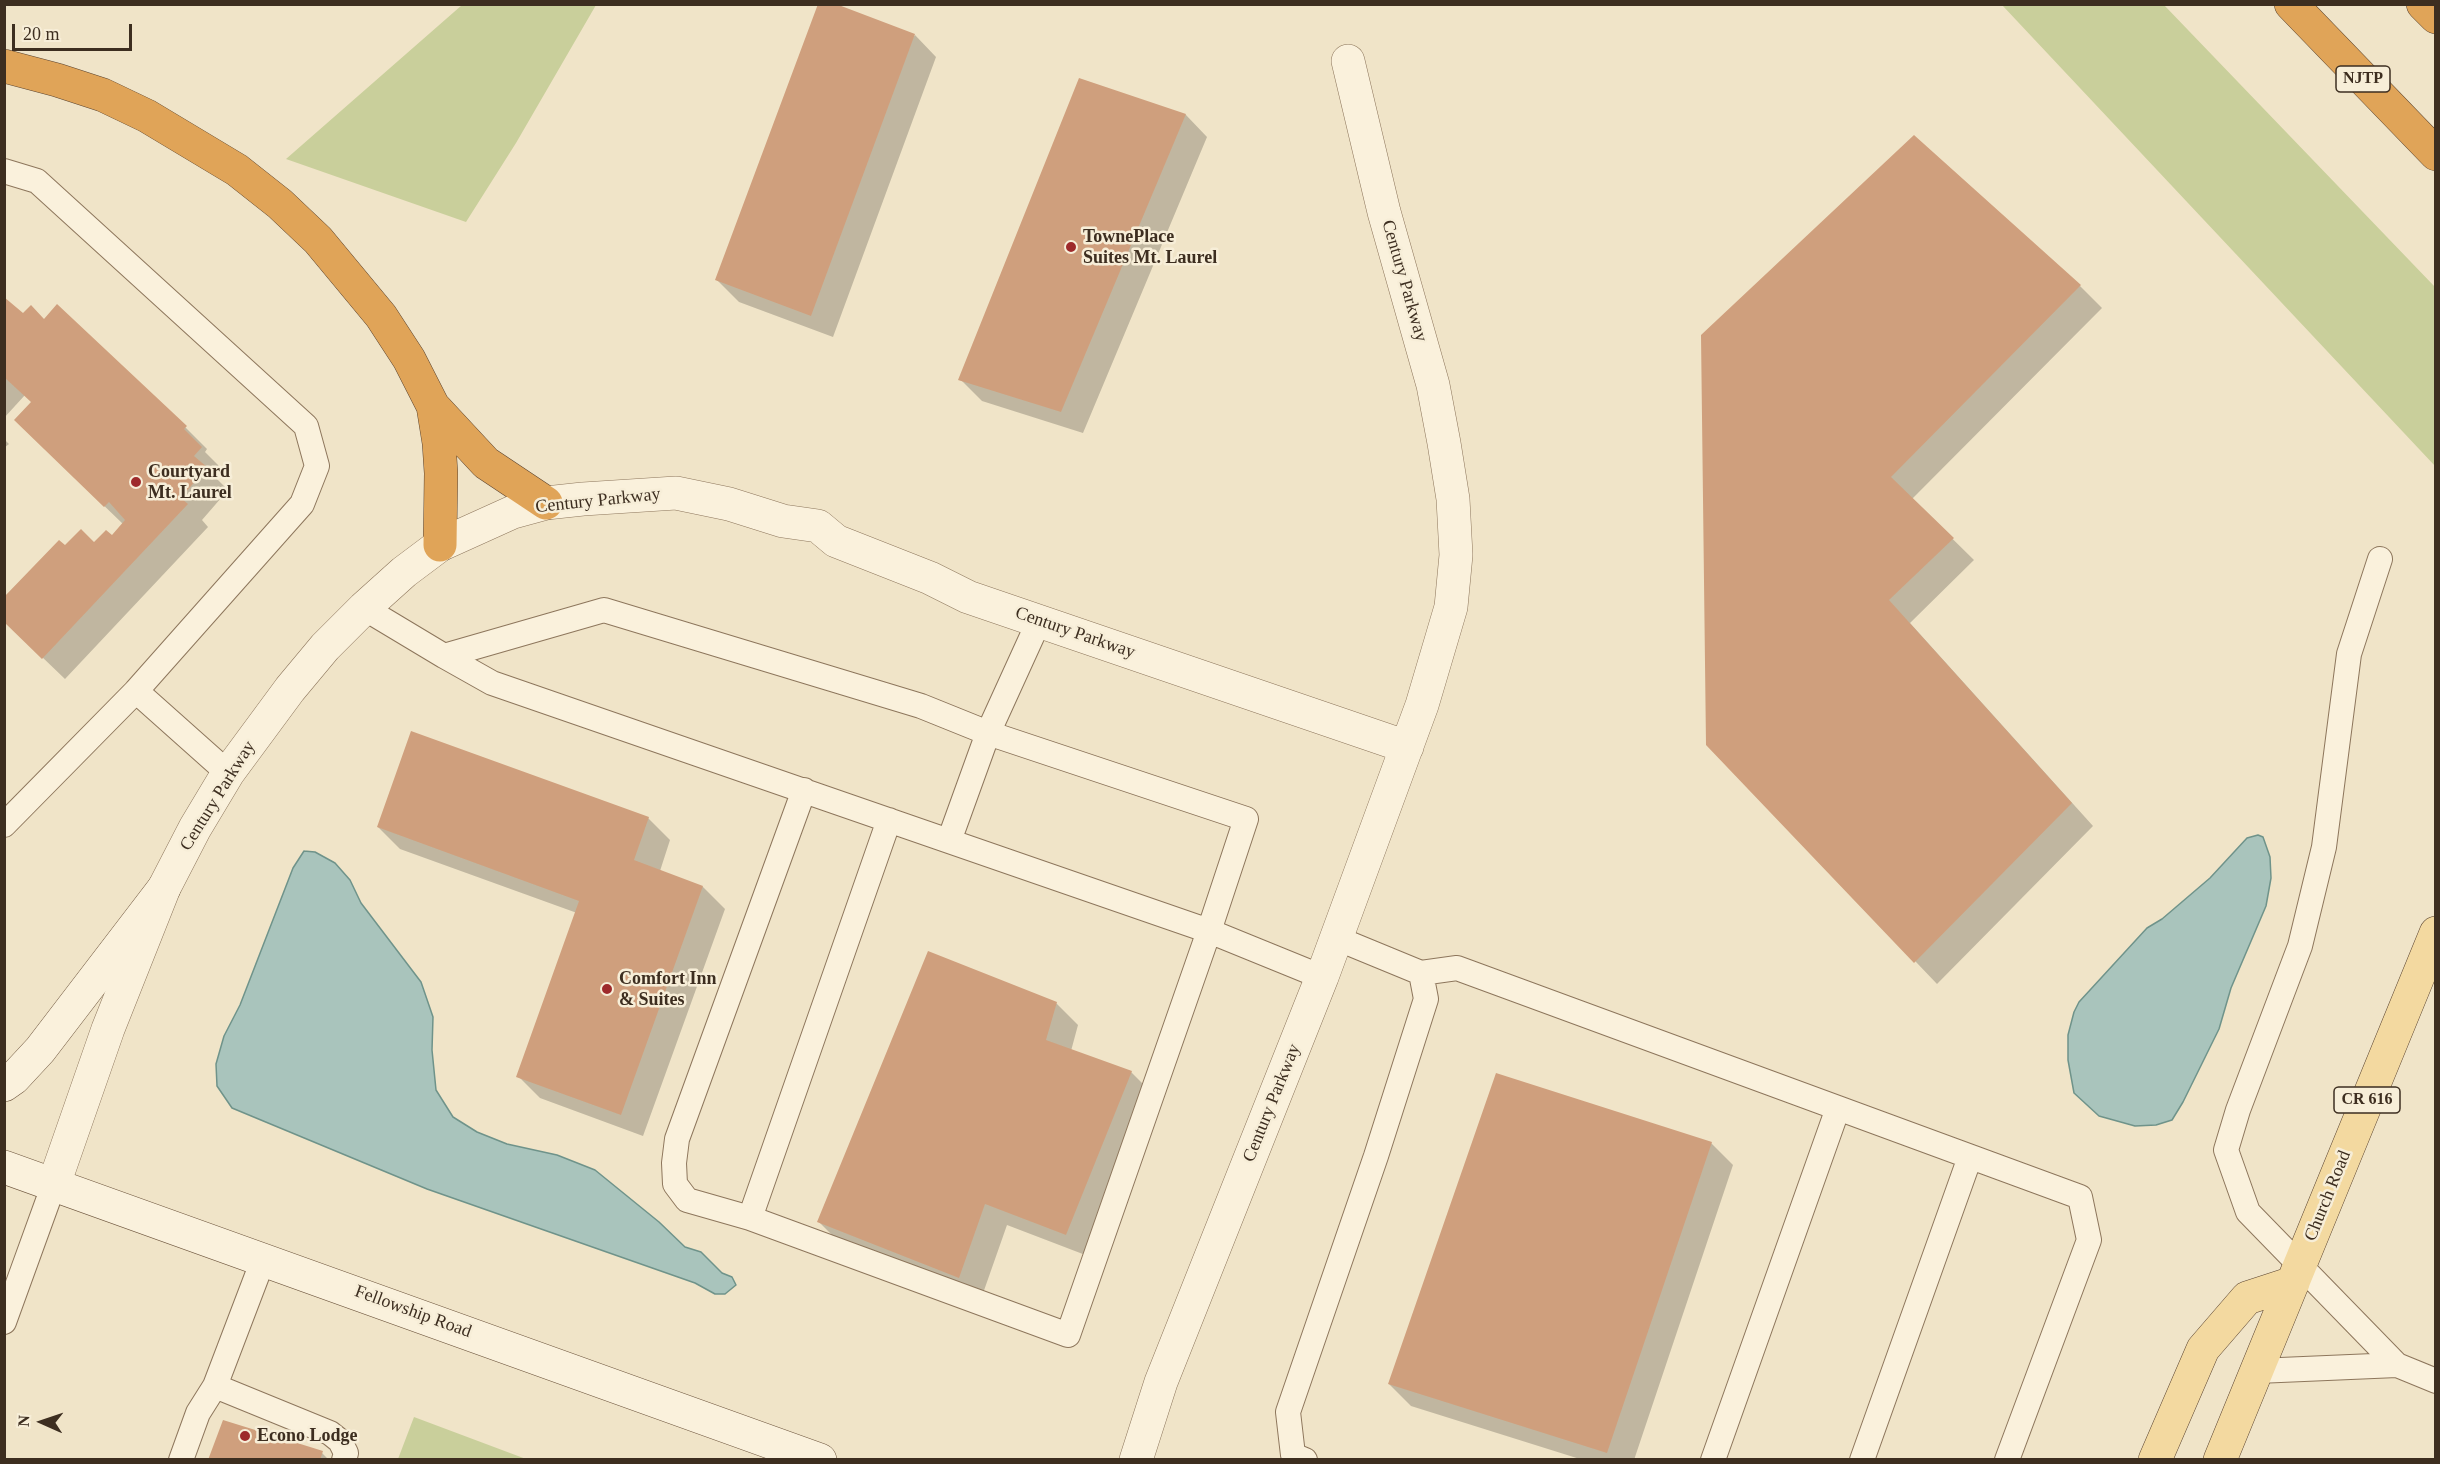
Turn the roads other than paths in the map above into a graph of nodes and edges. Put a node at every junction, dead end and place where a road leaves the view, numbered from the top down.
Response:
1 (2291, 4) edge
2 (2423, 4) edge
3 (2436, 17) edge
4 (1348, 61) dead end
5 (4, 66) edge
6 (2436, 154) edge
7 (4, 171) edge
8 (433, 406) junction
9 (546, 503) junction
10 (440, 546) junction
11 (2380, 559) dead end
12 (364, 608) junction
13 (1038, 621) junction
14 (444, 656) junction
15 (136, 691) junction
16 (988, 733) junction
17 (1407, 747) junction
18 (228, 773) junction
19 (804, 790) junction
20 (889, 820) junction
21 (4, 825) edge
22 (949, 841) junction
23 (164, 888) junction
24 (1209, 930) junction
25 (2436, 933) edge
26 (1336, 938) junction
27 (1421, 973) junction
28 (1322, 977) junction
29 (4, 1084) edge
30 (1838, 1108) junction
31 (1970, 1157) junction
32 (4, 1167) edge
33 (54, 1184) junction
34 (750, 1218) junction
35 (263, 1260) junction
36 (2297, 1275) junction
37 (4, 1322) edge
38 (2397, 1365) junction
39 (2257, 1371) junction
40 (2436, 1380) edge
41 (215, 1386) junction
42 (182, 1460) edge
43 (344, 1460) edge
44 (820, 1460) edge
45 (1136, 1460) edge
46 (1305, 1460) edge
47 (1713, 1460) edge
48 (1862, 1460) edge
49 (2007, 1460) edge
50 (2155, 1460) edge
51 (2220, 1460) edge

1 - 6 highway, NJTP
2 - 3 highway
4 - 17 street, Century Parkway
5 - 8 highway
7 - 15 lane
8 - 9 highway
8 - 10 highway
9 - 10 street, Century Parkway
9 - 13 street, Century Parkway
10 - 12 street, Century Parkway
11 - 36 lane
12 - 14 lane
12 - 18 street, Century Parkway
13 - 16 lane
13 - 17 street, Century Parkway
14 - 16 lane
14 - 19 lane
15 - 18 lane
15 - 21 lane
16 - 22 lane
16 - 24 lane
17 - 26 street, Century Parkway
18 - 23 street, Century Parkway
19 - 20 lane
19 - 34 lane
20 - 22 lane
20 - 34 lane
22 - 24 lane
23 - 29 street
23 - 33 street, Century Parkway
24 - 28 lane
24 - 34 lane
25 - 36 main road, Church Road / CR 616
26 - 27 lane
26 - 28 street, Century Parkway
27 - 30 lane
27 - 46 lane
28 - 45 street, Century Parkway
30 - 31 lane
30 - 47 lane
31 - 48 lane
31 - 49 lane
32 - 33 street, Fellowship Road
33 - 35 street, Fellowship Road
33 - 37 lane
35 - 41 lane
35 - 44 street, Fellowship Road
36 - 38 lane
36 - 39 main road, Church Road / CR 616
36 - 50 main road
38 - 39 lane
38 - 40 lane
39 - 51 main road, Church Road / CR 616
41 - 42 lane
41 - 43 lane

